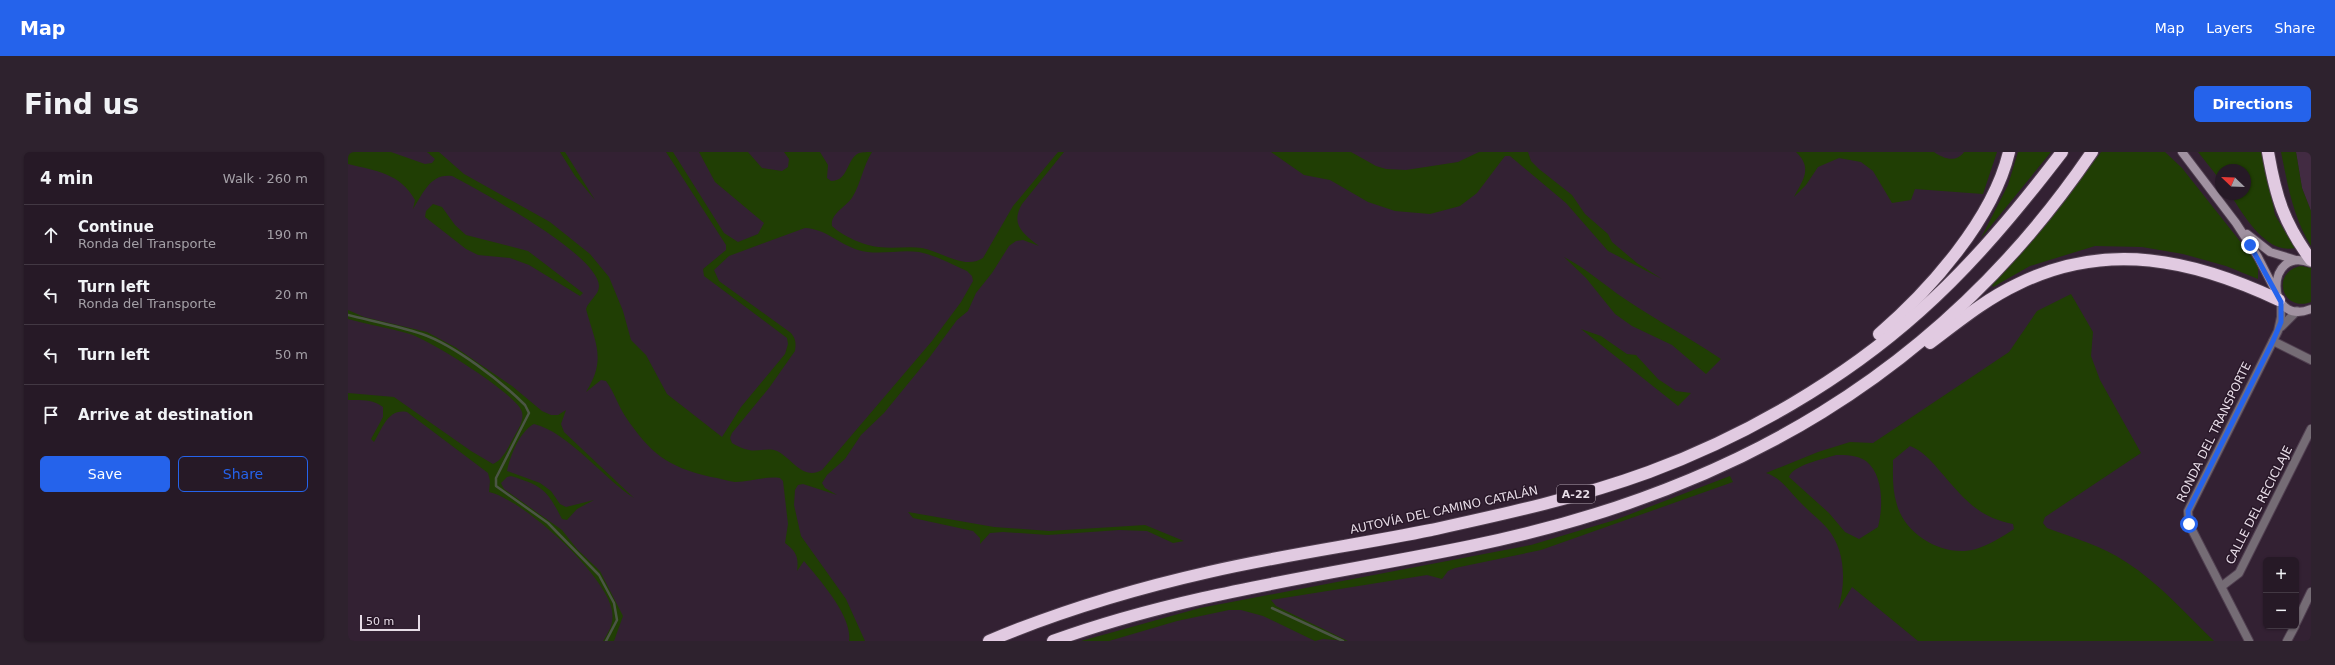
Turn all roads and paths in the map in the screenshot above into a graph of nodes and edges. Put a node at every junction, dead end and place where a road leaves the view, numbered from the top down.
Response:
1 (2009, 152) edge
2 (2062, 152) edge
3 (2092, 152) edge
4 (2182, 152) edge
5 (2268, 152) edge
6 (2236, 223) junction
7 (2297, 261) junction
8 (2311, 262) edge
9 (2279, 298) junction
10 (2306, 311) edge
11 (2278, 331) junction
12 (2273, 341) junction
13 (2311, 360) edge
14 (1778, 410) junction
15 (2311, 429) edge
16 (1774, 441) junction
17 (2222, 586) junction
18 (2311, 592) edge
19 (2299, 617) edge
20 (2293, 629) edge
21 (989, 641) edge
22 (1053, 641) edge
23 (2249, 641) edge
24 (2287, 641) edge

1 - 14 highway
2 - 14 highway, AUTOVÍA DEL CAMINO CATALÁN / A-22
3 - 16 highway, A-22
4 - 6 main road
5 - 8 highway
6 - 7 main road
6 - 9 main road
7 - 8 main road
7 - 9 main road
9 - 10 main road
9 - 11 street, RONDA DEL TRANSPORTE
9 - 16 highway
10 - 11 street, RONDA DEL TRANSPORTE
11 - 12 street, RONDA DEL TRANSPORTE
12 - 13 street
12 - 17 street, RONDA DEL TRANSPORTE
14 - 21 highway, AUTOVÍA DEL CAMINO CATALÁN / A-22
15 - 17 street, CALLE DEL RECICLAJE
16 - 22 highway, A-22
17 - 23 street, RONDA DEL TRANSPORTE
18 - 19 street
20 - 24 street

